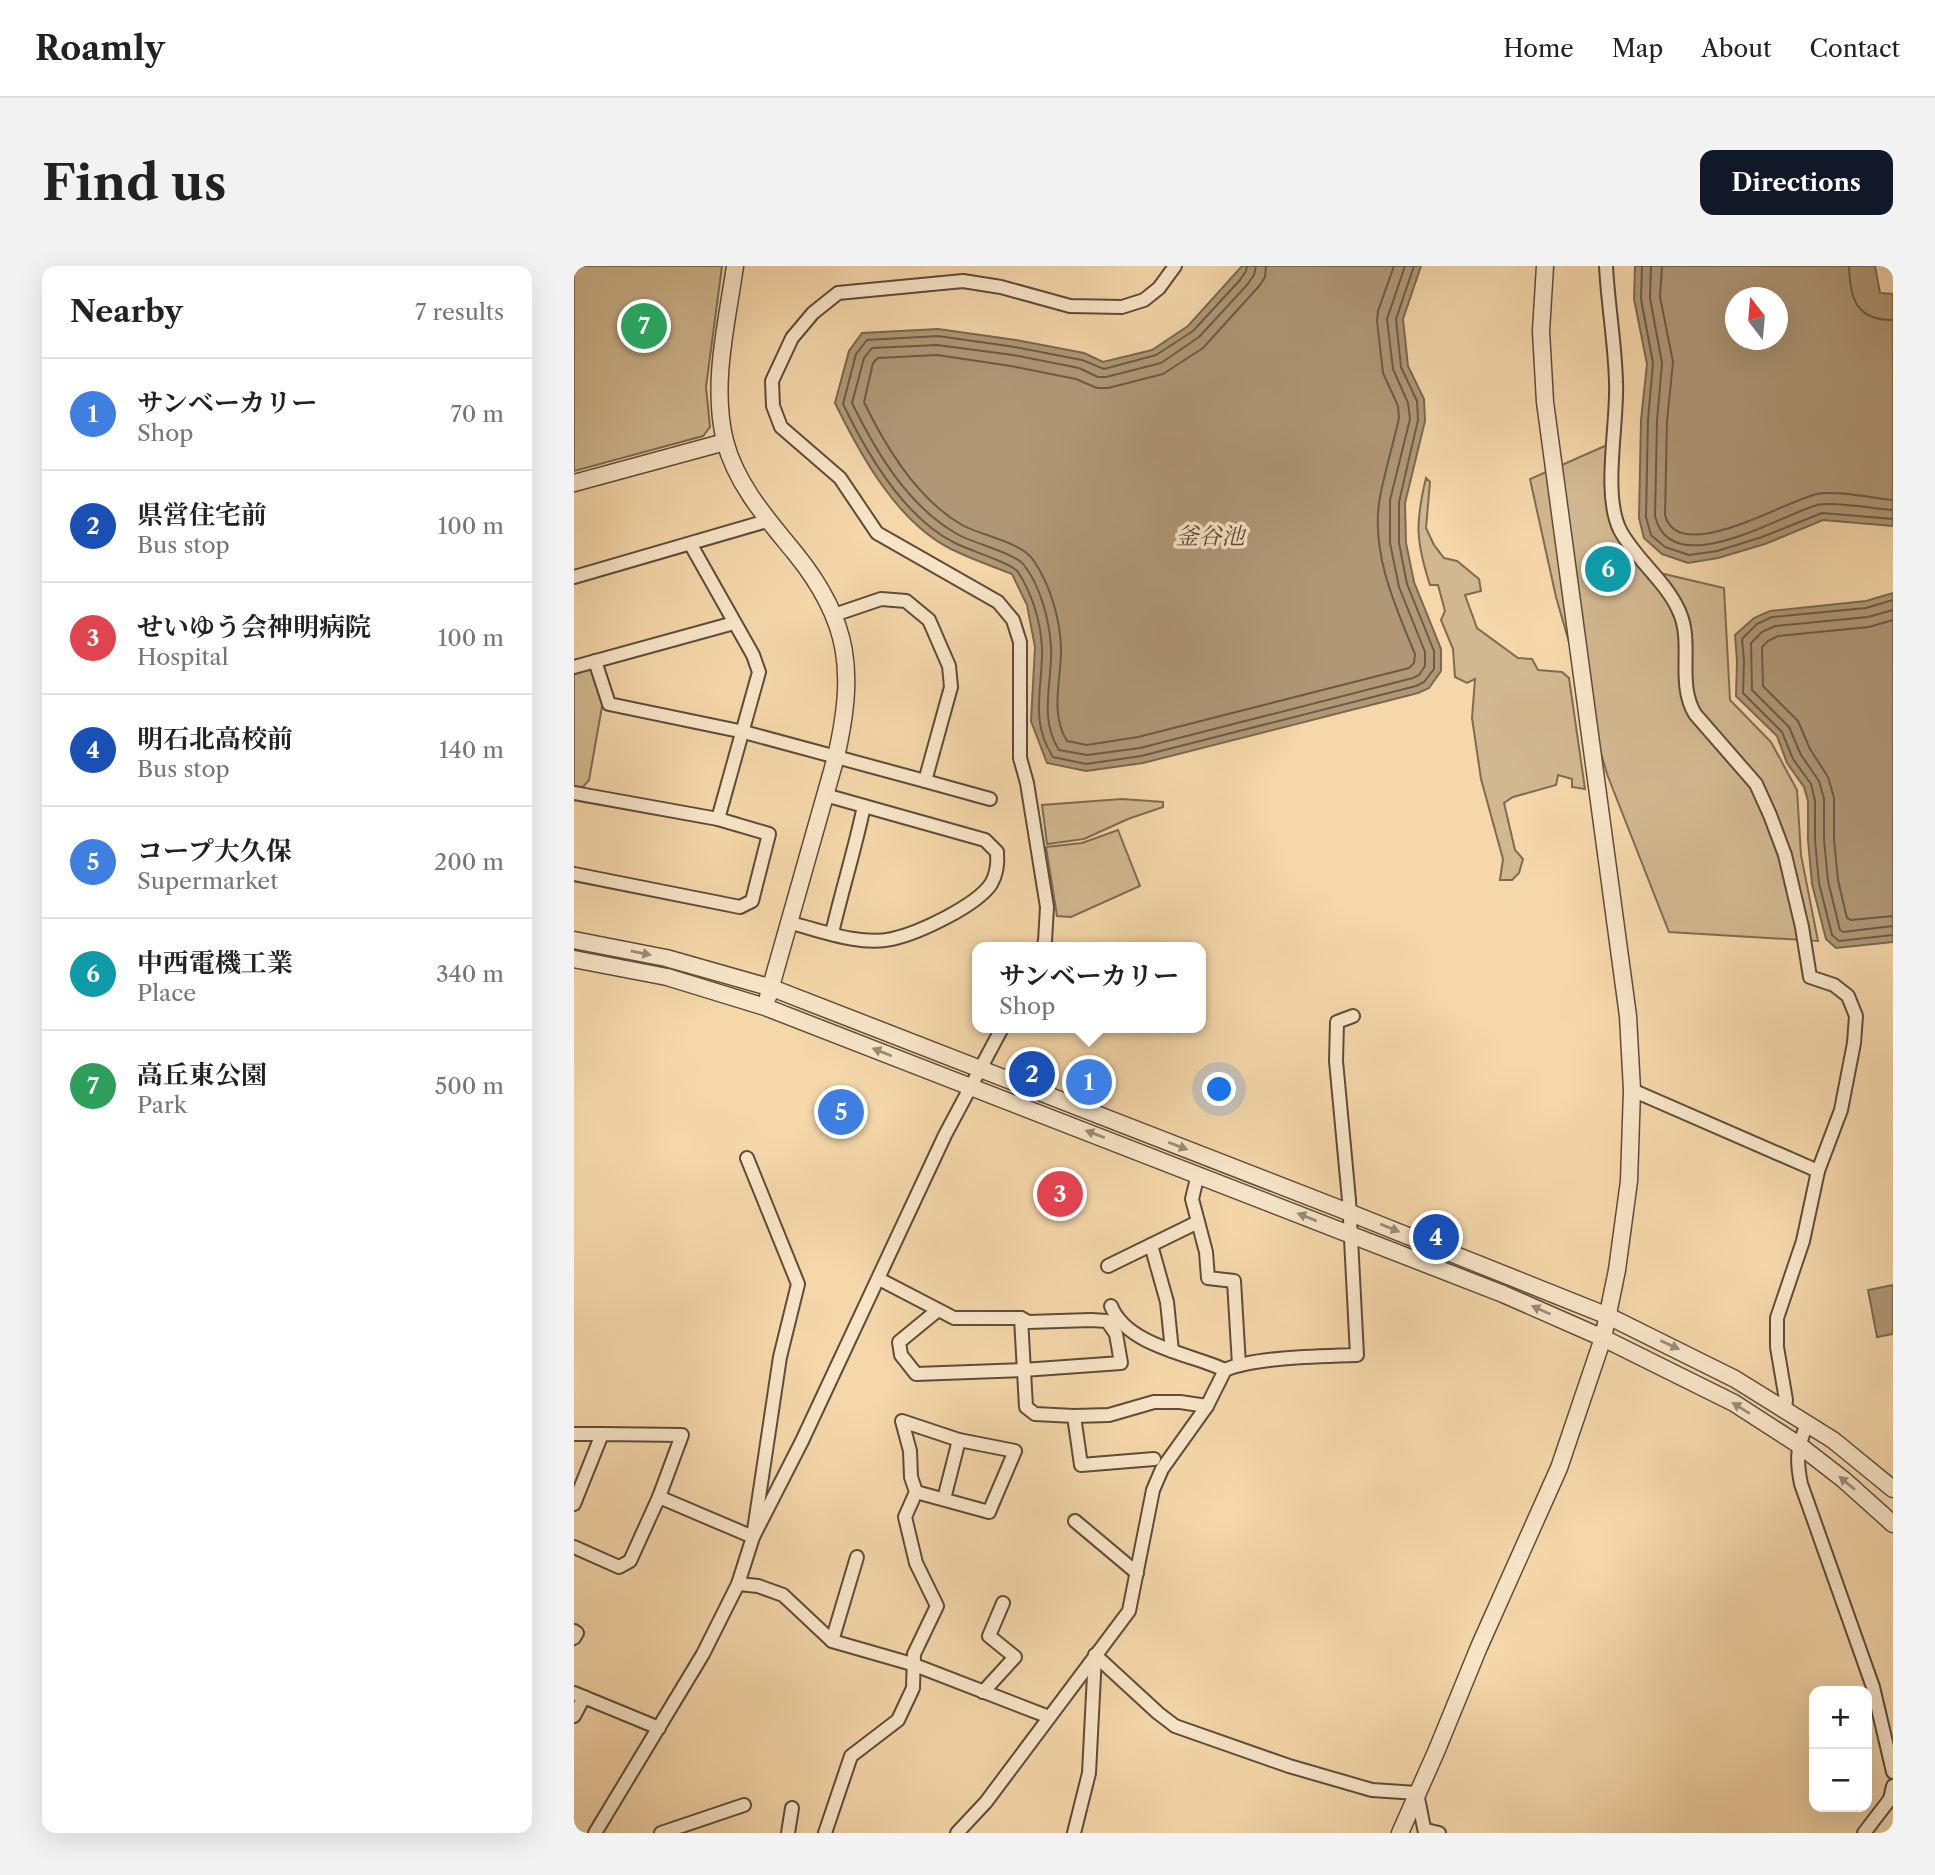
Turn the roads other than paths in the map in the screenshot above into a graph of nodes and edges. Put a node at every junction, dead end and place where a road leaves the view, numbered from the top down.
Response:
1 (735, 266) edge
2 (1175, 266) edge
3 (1545, 266) edge
4 (1606, 266) edge
5 (725, 442) junction
6 (574, 483) edge
7 (767, 521) junction
8 (691, 545) junction
9 (574, 577) edge
10 (834, 615) junction
11 (734, 623) junction
12 (595, 662) junction
13 (574, 667) edge
14 (744, 732) junction
15 (836, 757) junction
16 (925, 780) junction
17 (574, 793) edge
18 (825, 795) junction
19 (990, 799) dead end
20 (864, 806) junction
21 (718, 819) junction
22 (574, 874) edge
23 (791, 923) junction
24 (832, 933) junction
25 (574, 940) edge
26 (1045, 942) edge
27 (574, 959) edge
28 (772, 988) junction
29 (765, 1007) junction
30 (1353, 1016) dead end
31 (999, 1033) edge
32 (979, 1070) junction
33 (970, 1087) junction
34 (1632, 1090) junction
35 (747, 1158) dead end
36 (1818, 1171) junction
37 (1198, 1174) junction
38 (1348, 1212) junction
39 (1199, 1222) junction
40 (1350, 1234) junction
41 (1152, 1245) junction
42 (1108, 1266) dead end
43 (879, 1279) junction
44 (1111, 1306) dead end
45 (938, 1310) junction
46 (1608, 1316) junction
47 (1020, 1318) junction
48 (1603, 1338) junction
49 (1172, 1351) junction
50 (1239, 1365) junction
51 (1023, 1370) junction
52 (1225, 1370) junction
53 (1207, 1406) junction
54 (1785, 1410) junction
55 (1074, 1416) junction
56 (1807, 1424) junction
57 (574, 1434) edge
58 (602, 1434) junction
59 (959, 1440) junction
60 (1799, 1445) junction
61 (1154, 1459) dead end
62 (1893, 1489) edge
63 (916, 1492) junction
64 (659, 1497) junction
65 (944, 1499) junction
66 (574, 1504) edge
67 (1075, 1521) dead end
68 (1893, 1524) edge
69 (753, 1537) junction
70 (574, 1547) edge
71 (857, 1557) dead end
72 (1137, 1573) junction
73 (737, 1584) junction
74 (1003, 1603) dead end
75 (574, 1631) edge
76 (574, 1638) edge
77 (832, 1640) junction
78 (1096, 1655) junction
79 (912, 1664) junction
80 (983, 1692) junction
81 (579, 1695) edge
82 (574, 1716) edge
83 (1049, 1717) junction
84 (659, 1728) junction
85 (1893, 1772) edge
86 (1893, 1786) edge
87 (1417, 1793) junction
88 (744, 1805) dead end
89 (792, 1808) dead end
90 (1425, 1831) edge
91 (594, 1833) edge
92 (662, 1833) edge
93 (788, 1833) edge
94 (825, 1833) edge
95 (957, 1833) edge
96 (1074, 1833) edge
97 (1400, 1833) edge
98 (1439, 1833) edge
99 (1864, 1833) edge

1 - 5 street
2 - 26 street
3 - 34 street
4 - 36 street
5 - 6 street
5 - 7 street
7 - 8 street
7 - 10 street
8 - 9 street
8 - 11 street
10 - 15 street
10 - 16 street
11 - 12 street
11 - 14 street
12 - 13 street
12 - 14 street
14 - 15 street
14 - 21 street
15 - 16 street
15 - 18 street
16 - 19 street
17 - 21 street
18 - 20 street
18 - 23 street
20 - 24 street
20 - 24 street
21 - 22 street
23 - 24 street
23 - 28 street
25 -> 28 street
27 - 29 street
28 - 29 street
28 - 32 street
33 -> 29 street
30 - 38 street
31 - 32 street
32 - 33 street
32 -> 38 street
37 -> 33 street
33 - 43 street
34 - 36 street
34 - 46 street
35 - 69 street
36 - 54 street
37 - 39 street
40 -> 37 street
38 - 40 street
38 -> 46 street
39 - 41 street
39 - 50 street
48 -> 40 street
40 - 50 street
41 - 42 street
41 - 49 street
43 - 45 street
43 - 69 street
44 - 49 street
45 - 47 street
45 - 51 street
46 - 48 street
46 -> 54 street
47 - 51 street
47 - 51 street
60 -> 48 street
48 - 87 street
49 - 52 street
50 - 52 street
51 - 55 street
52 - 53 street
53 - 55 street
53 - 72 street
54 - 56 street
55 - 61 street
56 - 60 street
56 - 62 street
57 - 58 street
58 - 64 street
58 - 66 street
59 - 63 street
59 - 65 street
59 - 65 street
68 -> 60 street
60 - 85 street
63 - 65 street
63 - 79 street
64 - 69 street
64 - 70 street
67 - 72 street
69 - 73 street
71 - 77 street
72 - 78 street
73 - 77 street
73 - 84 street
74 - 80 street
75 - 76 street
77 - 79 street
78 - 83 street
78 - 87 street
78 - 96 street
79 - 80 street
79 - 94 street
80 - 83 street
81 - 82 street
81 - 84 street
83 - 95 street
84 - 91 street
86 - 99 street
87 - 90 street
87 - 97 street
88 - 92 street
89 - 93 street
90 - 98 street

